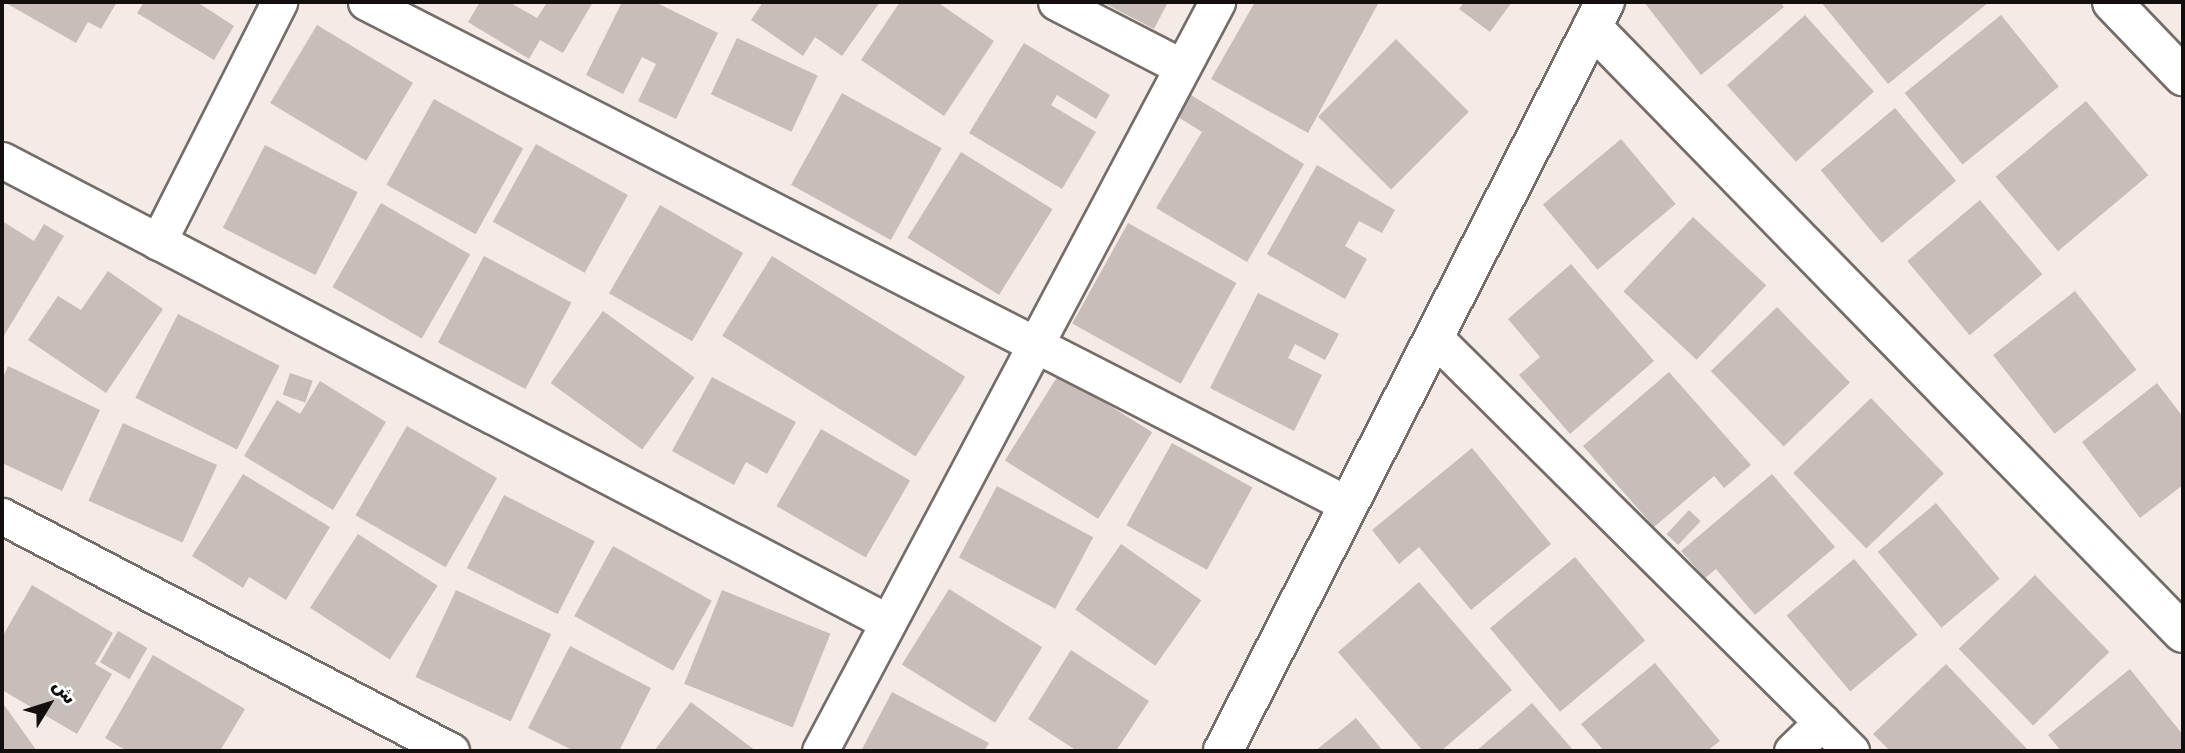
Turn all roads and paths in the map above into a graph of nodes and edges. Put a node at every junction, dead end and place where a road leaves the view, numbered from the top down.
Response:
1 (279, 2) edge
2 (366, 2) edge
3 (1056, 2) edge
4 (1217, 2) edge
5 (2112, 2) edge
6 (1598, 14) edge
7 (1182, 67) junction
8 (2183, 76) edge
9 (2, 160) edge
10 (158, 242) junction
11 (1434, 337) junction
12 (1035, 345) junction
13 (1349, 505) junction
14 (2, 516) edge
15 (888, 622) junction
16 (2183, 634) edge
17 (1822, 722) junction
18 (393, 738) edge
19 (451, 751) edge
20 (820, 751) edge
21 (1223, 751) edge
22 (1792, 751) edge
23 (1851, 751) edge

1 - 10 street
2 - 12 street
3 - 7 street
4 - 7 street
5 - 8 street
6 - 11 street
6 - 16 street
7 - 12 street
9 - 10 street
10 - 15 street
11 - 13 street
11 - 17 street
12 - 13 street
12 - 15 street
13 - 21 street
14 - 18 street
15 - 20 street
17 - 22 street
17 - 23 street
18 - 19 street

